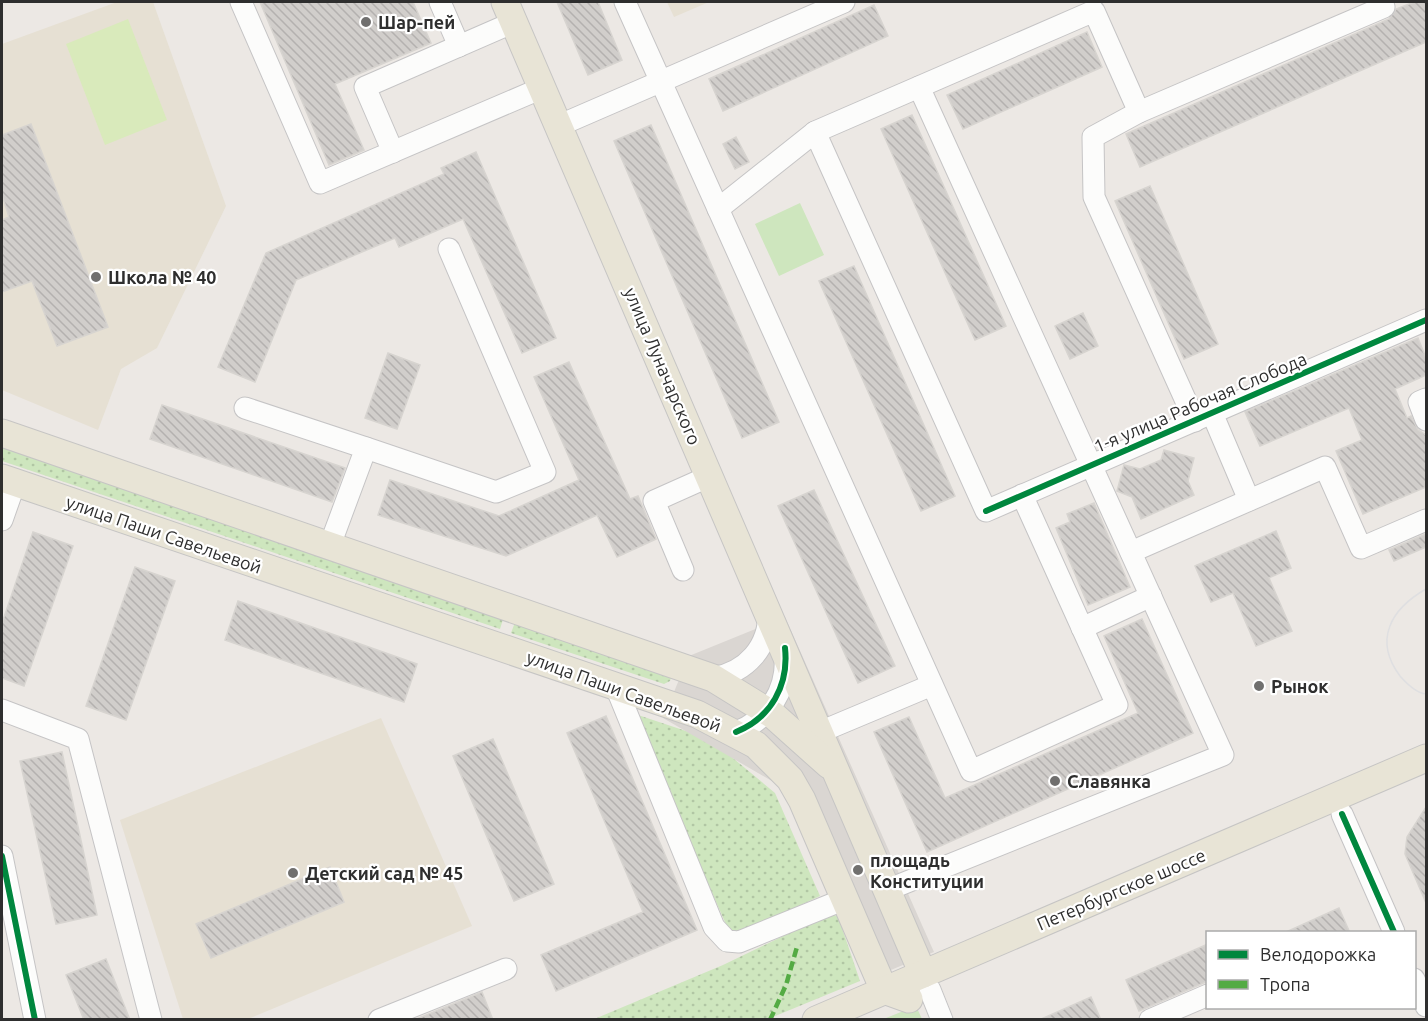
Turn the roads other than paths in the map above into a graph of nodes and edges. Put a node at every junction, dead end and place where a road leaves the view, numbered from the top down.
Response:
1 (241, 2) edge
2 (440, 2) edge
3 (625, 2) edge
4 (844, 2) edge
5 (1388, 3) edge
6 (509, 12) edge
7 (459, 46) junction
8 (661, 81) junction
9 (919, 87) junction
10 (542, 88) junction
11 (1139, 112) junction
12 (558, 126) junction
13 (815, 132) junction
14 (393, 152) junction
15 (718, 208) junction
16 (449, 249) dead end
17 (1426, 320) edge
18 (1426, 399) edge
19 (245, 408) dead end
20 (1203, 417) junction
21 (1426, 420) edge
22 (2, 433) edge
23 (366, 448) junction
24 (1091, 465) junction
25 (710, 476) junction
26 (8, 480) edge
27 (1022, 495) junction
28 (1249, 500) junction
29 (2, 520) edge
30 (1426, 520) edge
31 (330, 545) junction
32 (1131, 552) junction
33 (683, 570) dead end
34 (1151, 596) junction
35 (769, 612) junction
36 (1082, 628) junction
37 (785, 648) junction
38 (713, 678) junction
39 (932, 685) junction
40 (616, 687) junction
41 (2, 710) edge
42 (767, 711) junction
43 (736, 732) junction
44 (820, 732) junction
45 (1426, 758) edge
46 (838, 774) junction
47 (1426, 778) edge
48 (1338, 806) junction
49 (2, 856) edge
50 (887, 890) junction
51 (845, 899) junction
52 (1393, 931) edge
53 (506, 969) dead end
54 (1416, 984) edge
55 (921, 987) junction
56 (884, 990) junction
57 (1206, 995) edge
58 (1426, 1006) edge
59 (35, 1020) edge
60 (151, 1020) edge
61 (379, 1020) edge
62 (816, 1020) edge
63 (861, 1020) edge
64 (942, 1020) edge
65 (1150, 1020) edge

1 - 14 street
2 - 7 street
3 - 8 street
4 - 8 street
5 - 11 street
6 - 7 street
6 - 10 main road, улица Луначарского
7 - 14 street
8 - 12 street
8 - 15 street
9 - 11 street
9 - 13 street
9 - 24 street
10 - 12 main road, улица Луначарского
10 - 14 street
11 - 20 street
12 - 25 main road, улица Луначарского
13 - 15 street
13 - 27 street, 1-я улица Рабочая Слобода
15 - 39 street
16 - 23 street
17 - 20 street, 1-я улица Рабочая Слобода
18 - 21 street
19 - 23 street
20 - 24 street, 1-я улица Рабочая Слобода
20 - 28 street
22 - 31 main road
23 - 31 street
24 - 27 street, 1-я улица Рабочая Слобода
24 - 32 street
25 - 33 street
25 - 35 main road, улица Луначарского
26 - 29 street
26 - 40 main road, улица Паши Савельевой
27 - 36 street
28 - 30 street
28 - 32 street
31 - 38 main road
32 - 34 street
34 - 36 street
34 - 50 street
35 - 37 main road, улица Луначарского
35 - 38 street
36 - 39 street
37 - 42 street
37 - 44 main road, улица Луначарского
38 - 42 main road
39 - 44 street
40 - 43 main road, улица Паши Савельевой
40 - 51 street
41 - 60 street
42 - 43 street
42 - 46 main road
43 - 51 main road, улица Паши Савельевой
44 - 46 main road
45 - 48 main road, Петербургское шоссе
46 - 50 main road
47 - 48 main road, Петербургское шоссе
48 - 52 street
48 - 55 main road, Петербургское шоссе
49 - 59 street
50 - 55 main road
51 - 56 main road, улица Паши Савельевой
53 - 61 street
54 - 58 street
55 - 56 main road, Петербургское шоссе
55 - 63 main road, Петербургское шоссе
55 - 64 street
56 - 62 main road, Петербургское шоссе
57 - 65 street

